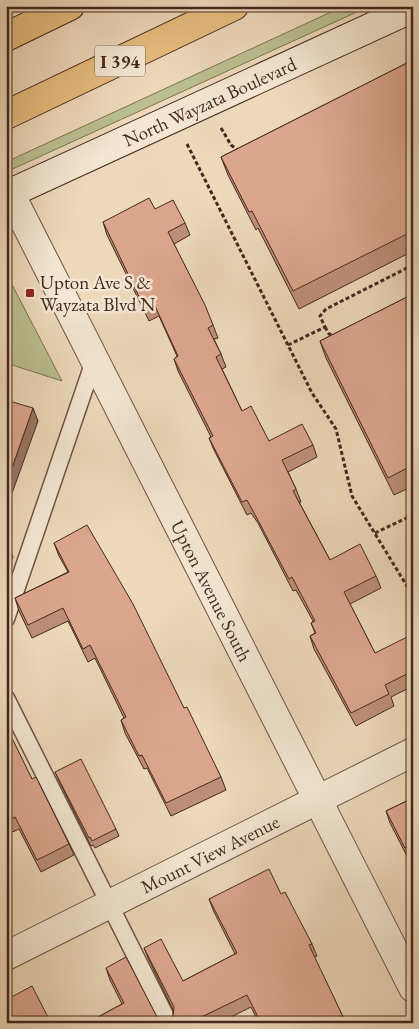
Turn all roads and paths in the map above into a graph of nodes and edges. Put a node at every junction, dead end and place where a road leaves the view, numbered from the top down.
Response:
1 (70, 6) edge
2 (234, 6) edge
3 (413, 8) edge
4 (6, 37) edge
5 (6, 115) edge
6 (219, 125) dead end
7 (186, 143) dead end
8 (244, 150) edge
9 (8, 194) edge
10 (413, 265) edge
11 (325, 327) junction
12 (336, 336) edge
13 (288, 345) junction
14 (94, 361) junction
15 (413, 514) edge
16 (374, 534) junction
17 (413, 596) edge
18 (6, 619) edge
19 (6, 698) edge
20 (413, 752) edge
21 (317, 800) junction
22 (108, 904) junction
23 (6, 956) edge
24 (413, 988) edge
25 (169, 1023) edge

1 - 4 highway
2 - 5 highway, I 394
3 - 9 street, North Wayzata Boulevard
6 - 8 path
7 - 13 path
9 - 14 street, Upton Avenue South
10 - 11 path
11 - 12 path
11 - 13 path
13 - 16 path
14 - 18 lane
14 - 21 street, Upton Avenue South
15 - 16 path
16 - 17 path
19 - 22 lane
20 - 21 street, Mount View Avenue
21 - 22 street, Mount View Avenue
21 - 24 street, Upton Avenue South
22 - 23 street, Mount View Avenue
22 - 25 lane

